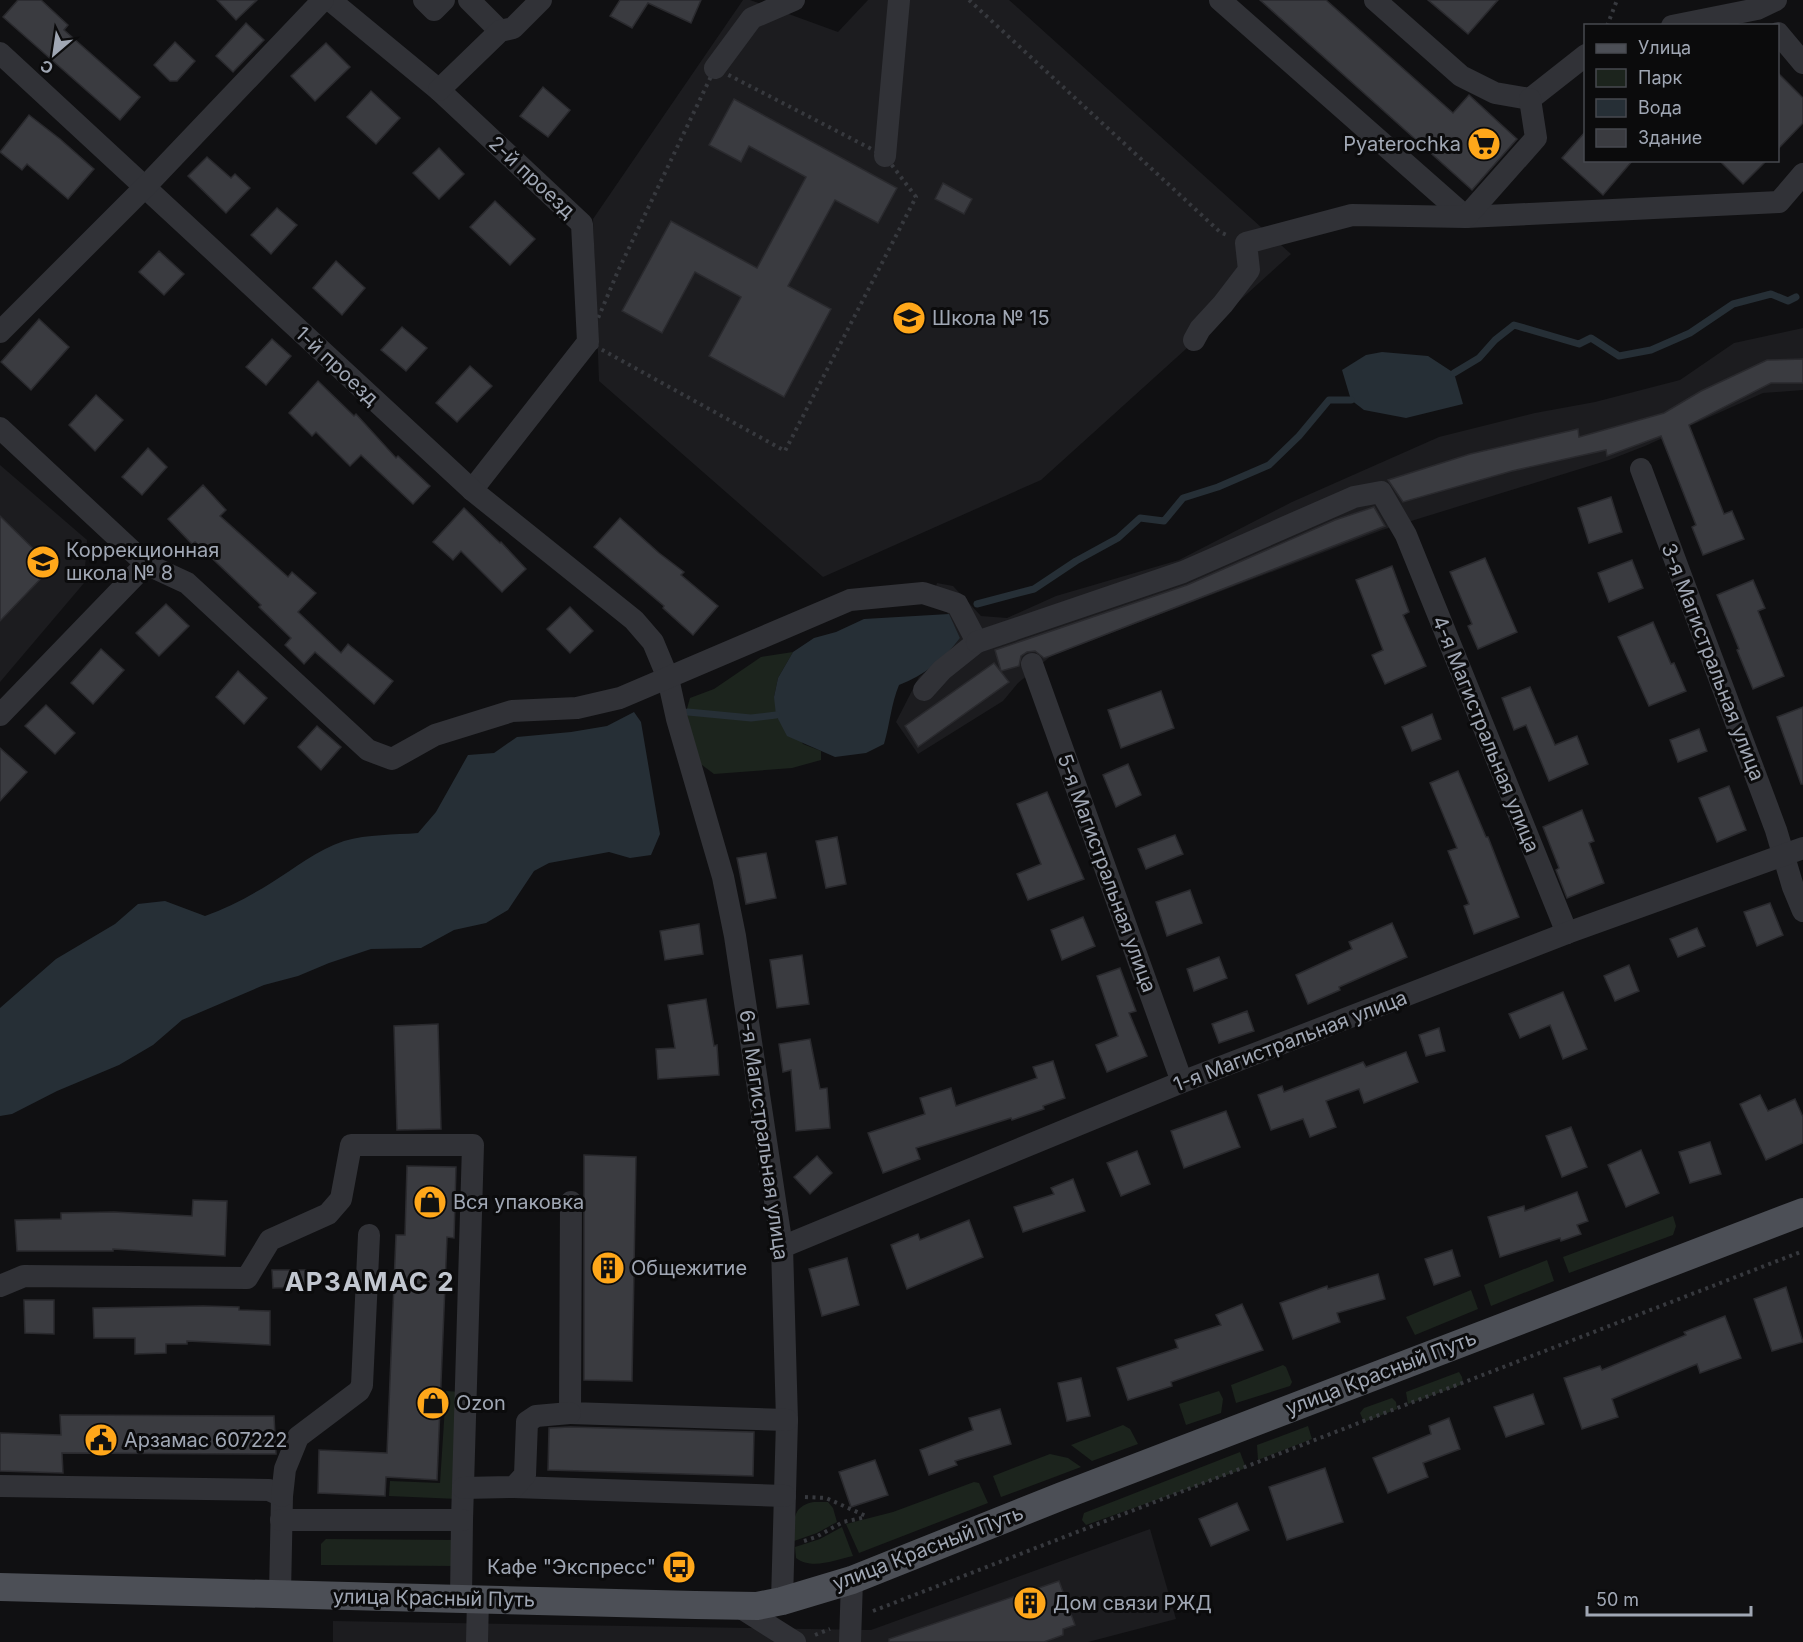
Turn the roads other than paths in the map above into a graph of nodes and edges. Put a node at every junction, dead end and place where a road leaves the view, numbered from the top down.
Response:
1 (323, 0) edge
2 (330, 0) edge
3 (424, 0) edge
4 (444, 0) edge
5 (469, 0) edge
6 (541, 0) edge
7 (794, 0) edge
8 (899, 0) edge
9 (1220, 0) edge
10 (1375, 0) edge
11 (1768, 11) edge
12 (1685, 24) edge
13 (500, 31) junction
14 (1779, 34) edge
15 (0, 54) edge
16 (1584, 57) edge
17 (1803, 63) edge
18 (715, 68) road end
19 (439, 90) junction
20 (1530, 99) junction
21 (885, 156) road end
22 (1803, 174) edge
23 (144, 188) junction
24 (1466, 217) junction
25 (0, 333) edge
26 (1194, 340) dead end
27 (0, 428) edge
28 (1641, 469) dead end
29 (472, 490) junction
30 (146, 564) junction
31 (977, 642) junction
32 (1032, 664) dead end
33 (669, 678) junction
34 (924, 690) dead end
35 (0, 715) edge
36 (1794, 852) edge
37 (1803, 911) edge
38 (1568, 933) junction
39 (1182, 1082) junction
40 (571, 1202) dead end
41 (1803, 1212) edge
42 (369, 1235) dead end
43 (782, 1248) junction
44 (0, 1286) edge
45 (570, 1413) junction
46 (787, 1420) junction
47 (0, 1486) edge
48 (514, 1487) junction
49 (463, 1488) junction
50 (282, 1496) junction
51 (785, 1496) junction
52 (281, 1520) junction
53 (462, 1520) junction
54 (852, 1580) junction
55 (0, 1587) edge
56 (280, 1594) junction
57 (470, 1598) junction
58 (782, 1601) junction
59 (738, 1606) junction
60 (803, 1640) edge
61 (477, 1642) edge
62 (850, 1642) edge

1 - 23 street
2 - 19 street, 2-й проезд
3 - 4 street
5 - 13 street
6 - 13 street
7 - 18 street
8 - 21 street
9 - 24 street
10 - 20 street
11 - 12 street
13 - 19 street
14 - 17 street
15 - 23 street, 1-й проезд
16 - 20 street
19 - 29 street, 2-й проезд
20 - 24 street
22 - 24 street
23 - 25 street
23 - 29 street, 1-й проезд
24 - 26 street
27 - 30 street
28 - 36 street, 3-я Магистральная улица
29 - 33 street, 1-й проезд
30 - 33 street
30 - 35 street
31 - 33 street
31 - 34 street
31 - 38 street, 4-я Магистральная улица
32 - 39 street, 5-я Магистральная улица
33 - 43 street, 6-я Магистральная улица
36 - 37 street, 3-я Магистральная улица
36 - 38 street, 1-я Магистральная улица
38 - 39 street, 1-я Магистральная улица
39 - 43 street, 1-я Магистральная улица
40 - 45 street
41 - 54 main road, улица Красный Путь
42 - 50 street
43 - 46 street, 6-я Магистральная улица
44 - 49 street
45 - 46 street
45 - 48 street
46 - 51 street, 6-я Магистральная улица
47 - 50 street
48 - 49 street
48 - 51 street
49 - 53 street
50 - 52 street
51 - 58 street, 6-я Магистральная улица
52 - 53 street
52 - 56 street
53 - 57 street
54 - 58 main road, улица Красный Путь
54 - 62 street
55 - 56 main road, улица Красный Путь
56 - 57 main road, улица Красный Путь
57 - 59 main road, улица Красный Путь
57 - 61 street
58 - 59 main road, улица Красный Путь
59 - 60 street

